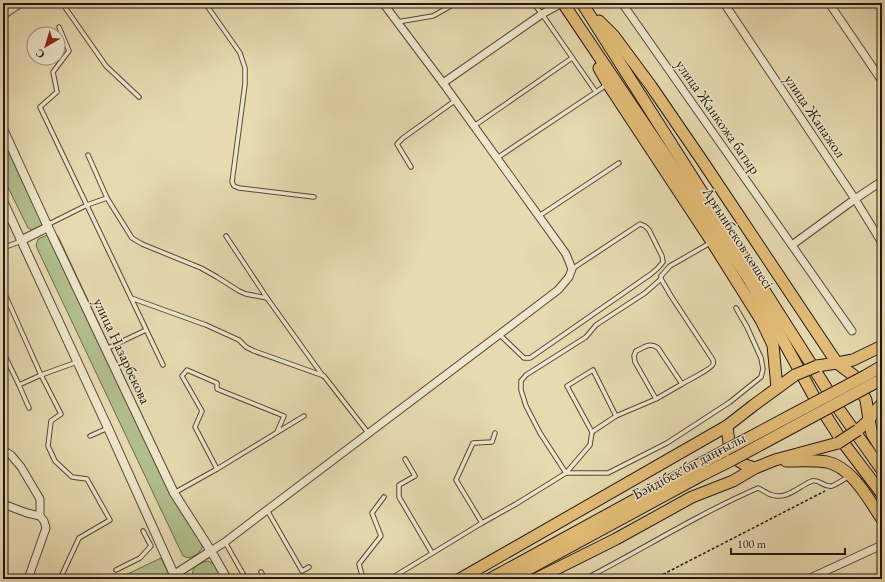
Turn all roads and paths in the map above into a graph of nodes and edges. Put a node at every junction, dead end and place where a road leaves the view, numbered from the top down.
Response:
1 (21, 3) edge
2 (62, 3) edge
3 (205, 3) edge
4 (384, 3) edge
5 (456, 3) edge
6 (533, 3) edge
7 (562, 3) edge
8 (622, 3) edge
9 (724, 3) edge
10 (829, 3) edge
11 (584, 6) edge
12 (542, 14) junction
13 (3, 15) edge
14 (575, 21) junction
15 (398, 22) junction
16 (66, 43) edge
17 (66, 55) edge
18 (572, 58) junction
19 (58, 66) edge
20 (882, 81) edge
21 (443, 83) junction
22 (608, 84) junction
23 (596, 92) junction
24 (139, 97) dead end
25 (456, 100) junction
26 (474, 126) junction
27 (3, 129) edge
28 (88, 155) dead end
29 (497, 158) junction
30 (619, 163) dead end
31 (411, 168) dead end
32 (882, 181) edge
33 (314, 197) dead end
34 (107, 198) junction
35 (855, 200) junction
36 (3, 201) edge
37 (87, 205) junction
38 (539, 216) junction
39 (48, 226) junction
40 (226, 236) dead end
41 (22, 240) junction
42 (712, 242) junction
43 (882, 243) edge
44 (792, 245) junction
45 (3, 248) edge
46 (572, 269) junction
47 (661, 279) junction
48 (3, 290) edge
49 (131, 298) junction
50 (268, 298) junction
51 (736, 308) dead end
52 (146, 330) junction
53 (852, 331) dead end
54 (500, 334) junction
55 (882, 346) edge
56 (106, 349) junction
57 (3, 352) edge
58 (77, 362) junction
59 (837, 363) junction
60 (163, 365) dead end
61 (882, 366) edge
62 (41, 375) junction
63 (324, 376) junction
64 (882, 379) edge
65 (868, 380) junction
66 (682, 384) junction
67 (19, 385) junction
68 (776, 388) junction
69 (656, 399) junction
70 (882, 404) edge
71 (29, 408) dead end
72 (304, 416) dead end
73 (616, 416) junction
74 (869, 420) junction
75 (727, 426) junction
76 (108, 428) junction
77 (277, 432) junction
78 (592, 432) junction
79 (495, 433) dead end
80 (368, 434) junction
81 (90, 436) dead end
82 (3, 450) edge
83 (882, 450) edge
84 (729, 455) junction
85 (405, 459) dead end
86 (775, 460) junction
87 (755, 468) junction
88 (217, 469) junction
89 (882, 470) edge
90 (566, 473) junction
91 (850, 476) junction
92 (826, 491) dead end
93 (174, 493) junction
94 (882, 494) edge
95 (384, 497) dead end
96 (3, 506) edge
97 (267, 510) junction
98 (40, 516) junction
99 (882, 519) edge
100 (482, 522) junction
101 (143, 531) dead end
102 (226, 542) junction
103 (160, 544) junction
104 (882, 545) edge
105 (151, 546) junction
106 (211, 551) junction
107 (432, 553) junction
108 (309, 567) dead end
109 (116, 570) dead end
110 (261, 572) dead end
111 (175, 577) edge
112 (28, 579) edge
113 (60, 579) edge
114 (227, 579) edge
115 (246, 579) edge
116 (265, 579) edge
117 (363, 579) edge
118 (390, 579) edge
119 (460, 579) edge
120 (490, 579) edge
121 (510, 579) edge
122 (536, 579) edge
123 (585, 579) edge
124 (654, 579) edge
125 (808, 579) edge

1 - 13 street
2 - 24 lane
3 - 33 lane
4 - 15 street
5 - 15 lane
6 - 12 lane
7 - 12 street
7 - 14 main road, Арғынбеков көшесі
8 - 44 street, улица Жанкожа батыр
9 - 35 street, улица Жанажол
10 - 20 street
11 - 59 main road
11 - 89 main road, Арғынбеков көшесі
12 - 18 lane
12 - 21 street
14 - 22 main road
14 - 94 main road, Арғынбеков көшесі
15 - 21 street
16 - 17 lane
18 - 23 lane
18 - 26 lane
19 - 37 lane
21 - 25 street
22 - 23 lane
22 - 42 main road
23 - 29 lane
25 - 26 street
25 - 31 lane
26 - 29 street
27 - 39 street, улица Назарбекова
28 - 34 lane
29 - 38 street
30 - 38 lane
32 - 35 street
34 - 37 lane
34 - 50 lane
35 - 43 street, улица Жанажол
35 - 44 street
36 - 41 street
37 - 39 lane
37 - 49 lane
38 - 46 street
39 - 41 street
39 - 56 street, улица Назарбекова
40 - 50 lane
41 - 45 lane
41 - 58 street
42 - 47 lane
42 - 68 main road
44 - 53 street, улица Жанкожа батыр
46 - 54 street
46 - 54 lane
47 - 66 lane
47 - 90 lane
48 - 62 lane
49 - 52 lane
49 - 63 lane
50 - 63 lane
51 - 90 lane
52 - 56 lane
52 - 60 lane
54 - 80 street
55 - 59 main road
56 - 93 street, улица Назарбекова
57 - 67 lane
58 - 62 lane
58 - 76 street
59 - 68 main road, bridge
59 - 74 main road
61 - 65 main road
62 - 67 lane
62 - 113 lane
63 - 80 lane
64 - 65 main road
65 - 84 main road, bridge
66 - 69 lane
66 - 69 lane
67 - 71 lane
68 - 75 main road
69 - 73 lane
70 - 74 main road
72 - 77 lane
73 - 78 lane
73 - 78 lane
74 - 83 main road
74 - 86 main road, bridge
75 - 87 main road
75 - 119 main road
76 - 81 lane
76 - 103 street
77 - 88 lane
77 - 88 lane
78 - 90 lane
79 - 100 lane
80 - 97 street
82 - 98 street
84 - 120 main road, Бәйдібек би даңғылы
84 - 121 main road, Бәйдібек би даңғылы
85 - 107 lane
86 - 87 main road
86 - 91 main road
87 - 122 main road
88 - 93 lane
90 - 100 lane
91 - 99 main road
91 - 123 lane
92 - 124 path
93 - 106 street, улица Назарбекова
95 - 117 lane
96 - 98 street
97 - 102 street
97 - 108 lane
98 - 112 street
100 - 107 lane
101 - 105 lane
102 - 106 street
102 - 115 lane
103 - 105 lane
103 - 111 street
104 - 125 street
105 - 109 lane
106 - 111 street
106 - 114 street, улица Назарбекова
107 - 118 lane
110 - 116 lane

